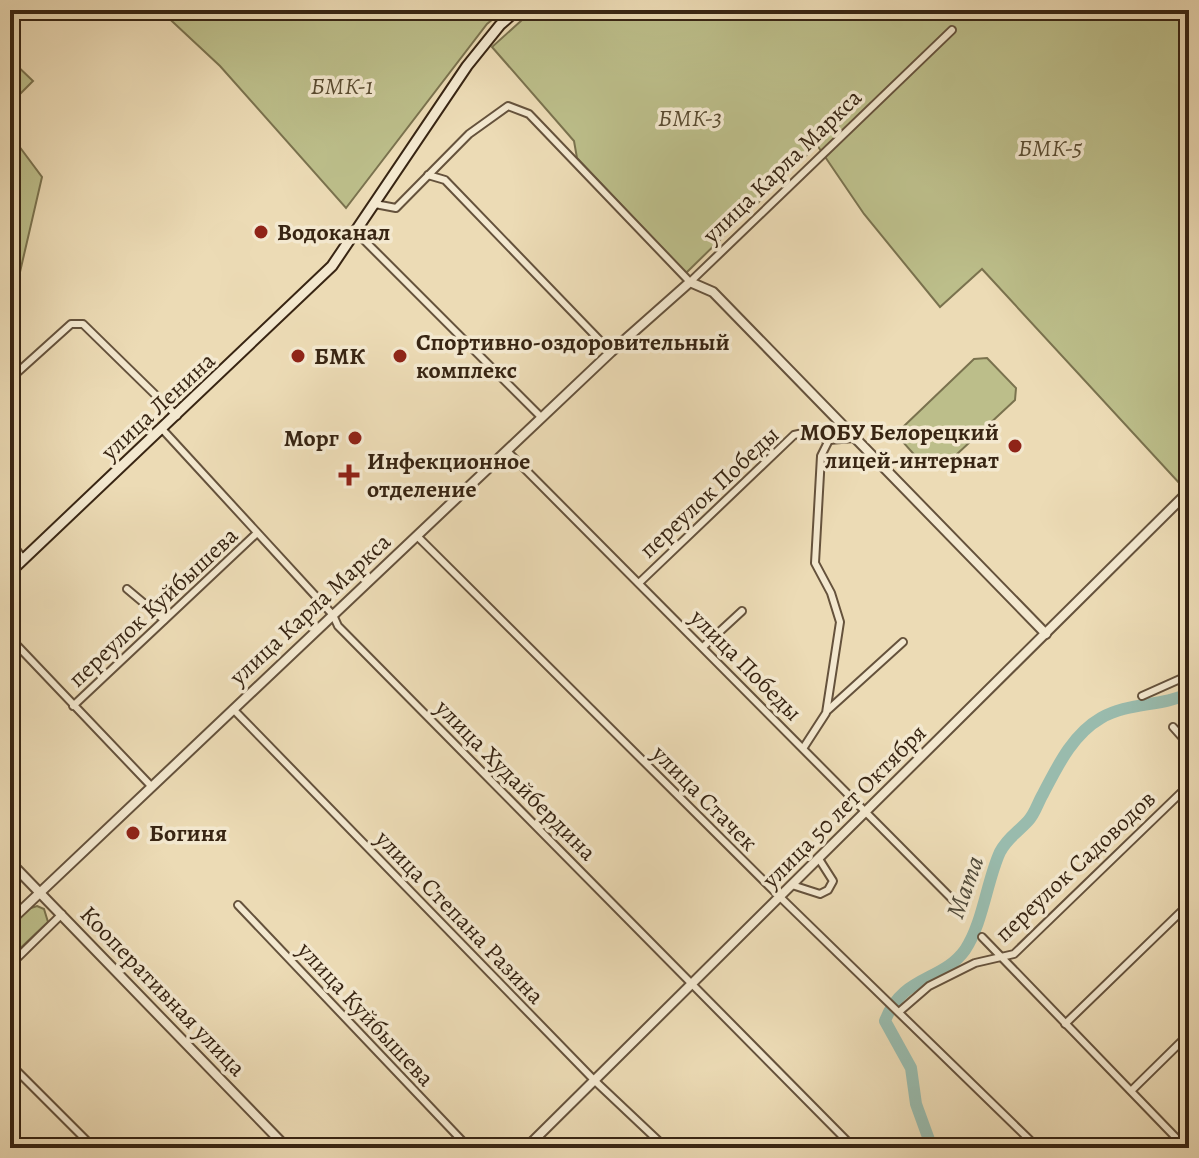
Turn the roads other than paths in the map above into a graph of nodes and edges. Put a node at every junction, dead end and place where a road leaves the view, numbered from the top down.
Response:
1 (517, 10) edge
2 (952, 30) dead end
3 (428, 175) junction
4 (375, 204) junction
5 (357, 233) junction
6 (690, 282) junction
7 (611, 352) junction
8 (10, 379) edge
9 (177, 416) junction
10 (542, 418) junction
11 (163, 430) junction
12 (854, 438) junction
13 (829, 440) junction
14 (508, 452) junction
15 (1189, 491) edge
16 (257, 533) junction
17 (418, 537) junction
18 (10, 541) edge
19 (23, 559) junction
20 (10, 572) edge
21 (639, 583) junction
22 (127, 589) dead end
23 (742, 611) dead end
24 (333, 615) junction
25 (164, 620) junction
26 (1046, 634) junction
27 (10, 638) edge
28 (903, 642) dead end
29 (703, 647) junction
30 (1189, 675) edge
31 (1142, 696) dead end
32 (73, 706) junction
33 (233, 708) junction
34 (826, 713) junction
35 (1173, 727) dead end
36 (1189, 745) edge
37 (804, 747) junction
38 (1189, 785) edge
39 (152, 787) junction
40 (865, 813) junction
41 (819, 859) junction
42 (10, 862) edge
43 (792, 885) junction
44 (40, 892) junction
45 (780, 897) junction
46 (1189, 904) edge
47 (238, 905) dead end
48 (958, 905) dead end
49 (62, 914) junction
50 (10, 921) edge
51 (982, 937) dead end
52 (1003, 959) junction
53 (10, 965) edge
54 (693, 984) junction
55 (899, 1012) junction
56 (1065, 1024) junction
57 (1189, 1034) edge
58 (10, 1064) edge
59 (595, 1081) junction
60 (1132, 1090) junction
61 (1184, 1144) edge
62 (94, 1148) edge
63 (287, 1148) edge
64 (469, 1148) edge
65 (526, 1148) edge
66 (666, 1148) edge
67 (854, 1148) edge
68 (1038, 1148) edge

1 - 4 main road, улица Ленина
2 - 6 street, улица Карла Маркса
3 - 4 street
3 - 6 street
3 - 7 street
4 - 5 main road, улица Ленина
5 - 9 main road, улица Ленина
5 - 10 street
6 - 7 street, улица Карла Маркса
6 - 12 street
7 - 10 street, улица Карла Маркса
8 - 9 street
9 - 11 main road, улица Ленина
10 - 14 street, улица Карла Маркса
11 - 16 street, улица Худайбердина
11 - 19 main road, улица Ленина
12 - 13 street, переулок Победы
12 - 26 street
13 - 21 street, переулок Победы
13 - 34 street
14 - 17 street, улица Карла Маркса
14 - 21 street, улица Победы
15 - 26 street, улица 50 лет Октября
16 - 24 street, улица Худайбердина
16 - 25 street, переулок Куйбышева
17 - 24 street, улица Карла Маркса
17 - 45 street, улица Стачек
18 - 19 street
19 - 20 main road, улица Ленина
21 - 29 street, улица Победы
22 - 25 street
23 - 29 street
24 - 33 street, улица Карла Маркса
24 - 54 street, улица Худайбердина
25 - 32 street, переулок Куйбышева
26 - 40 street, улица 50 лет Октября
27 - 32 street
28 - 34 street
29 - 37 street, улица Победы
30 - 31 street
32 - 39 street
33 - 39 street, улица Карла Маркса
33 - 59 street, улица Степана Разина
34 - 37 street
35 - 36 street
37 - 40 street, улица Победы
38 - 52 street, переулок Садоводов
39 - 44 street, улица Карла Маркса
40 - 41 street, улица 50 лет Октября
40 - 48 street, улица Победы
41 - 43 street, улица 50 лет Октября
41 - 43 street
42 - 44 street, Кооперативная улица
43 - 45 street, улица 50 лет Октября
44 - 49 street, Кооперативная улица
44 - 50 street, улица Карла Маркса
45 - 54 street, улица 50 лет Октября
45 - 55 street, улица Стачек
46 - 56 street
47 - 64 street, улица Куйбышева
49 - 53 street
49 - 63 street, Кооперативная улица
51 - 52 street
52 - 55 street, переулок Садоводов
52 - 56 street
54 - 59 street, улица 50 лет Октября
54 - 67 street, улица Худайбердина
55 - 68 street, улица Стачек
56 - 60 street
57 - 60 street
58 - 62 street
59 - 65 street, улица 50 лет Октября
59 - 66 street, улица Степана Разина
60 - 61 street

